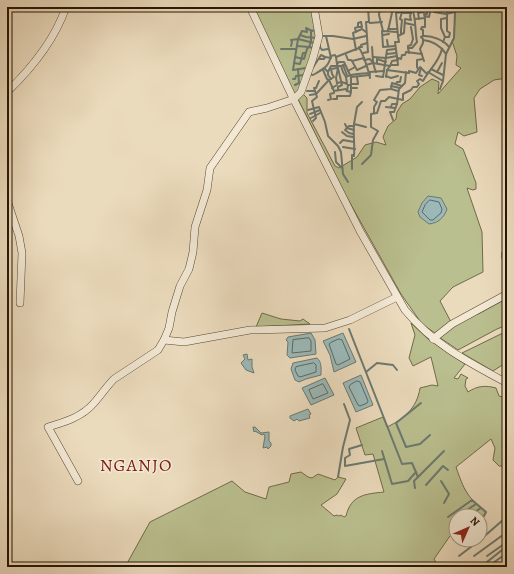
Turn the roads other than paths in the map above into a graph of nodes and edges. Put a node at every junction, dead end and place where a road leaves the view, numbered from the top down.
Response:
1 (66, 7) edge
2 (250, 7) edge
3 (314, 7) edge
4 (7, 92) edge
5 (294, 99) junction
6 (7, 200) edge
7 (507, 250) edge
8 (507, 264) edge
9 (507, 294) edge
10 (397, 297) junction
11 (20, 303) dead end
12 (433, 339) junction
13 (164, 340) junction
14 (507, 383) edge
15 (78, 481) dead end

1 - 4 street
2 - 5 street
3 - 5 street
5 - 10 street
5 - 13 street
6 - 11 street
7 - 8 street
9 - 12 street
10 - 12 street
10 - 13 street
12 - 14 street
13 - 15 street

